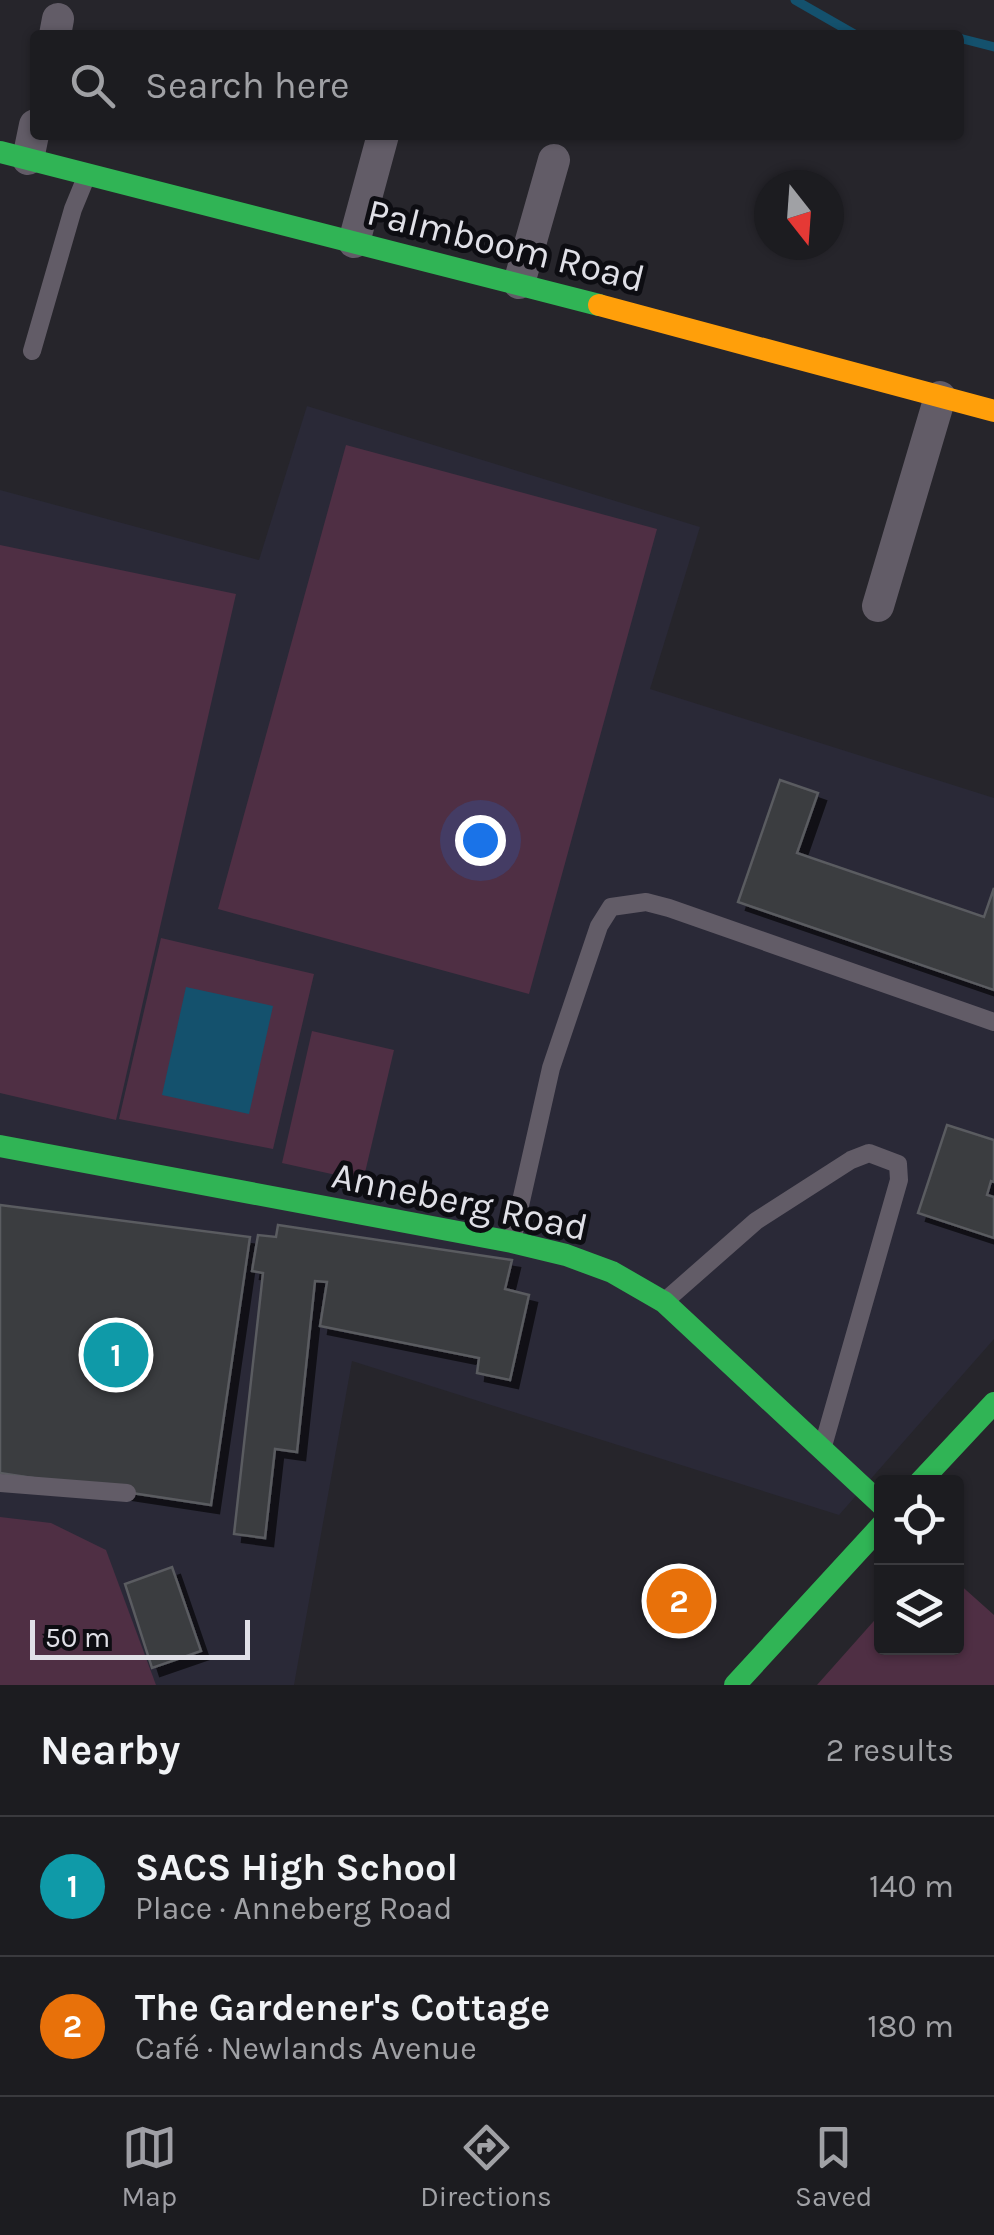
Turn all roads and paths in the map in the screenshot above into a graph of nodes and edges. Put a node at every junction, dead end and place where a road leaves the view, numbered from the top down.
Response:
1 (30, 133) edge
2 (383, 140) edge
3 (14, 156) edge
4 (554, 160) dead end
5 (87, 174) junction
6 (354, 242) junction
7 (519, 283) junction
8 (32, 352) dead end
9 (940, 397) junction
10 (994, 411) edge
11 (878, 606) dead end
12 (994, 1022) edge
13 (0, 1146) edge
14 (512, 1242) junction
15 (664, 1302) junction
16 (994, 1403) edge
17 (821, 1451) junction
18 (927, 1475) edge
19 (0, 1483) edge
20 (127, 1494) dead end
21 (874, 1498) edge
22 (874, 1534) edge
23 (734, 1685) edge

1 - 3 street
2 - 6 street
3 - 5 street, Palmboom Road
4 - 7 street
5 - 6 street, Palmboom Road
5 - 8 lane
6 - 7 street, Palmboom Road
7 - 9 street, Palmboom Road
9 - 10 street, Palmboom Road
9 - 11 street
12 - 14 lane
13 - 14 street, Anneberg Road
14 - 15 street, Anneberg Road
15 - 17 street, Anneberg Road
15 - 17 lane
16 - 18 street
17 - 21 street, Anneberg Road
19 - 20 lane
22 - 23 street

